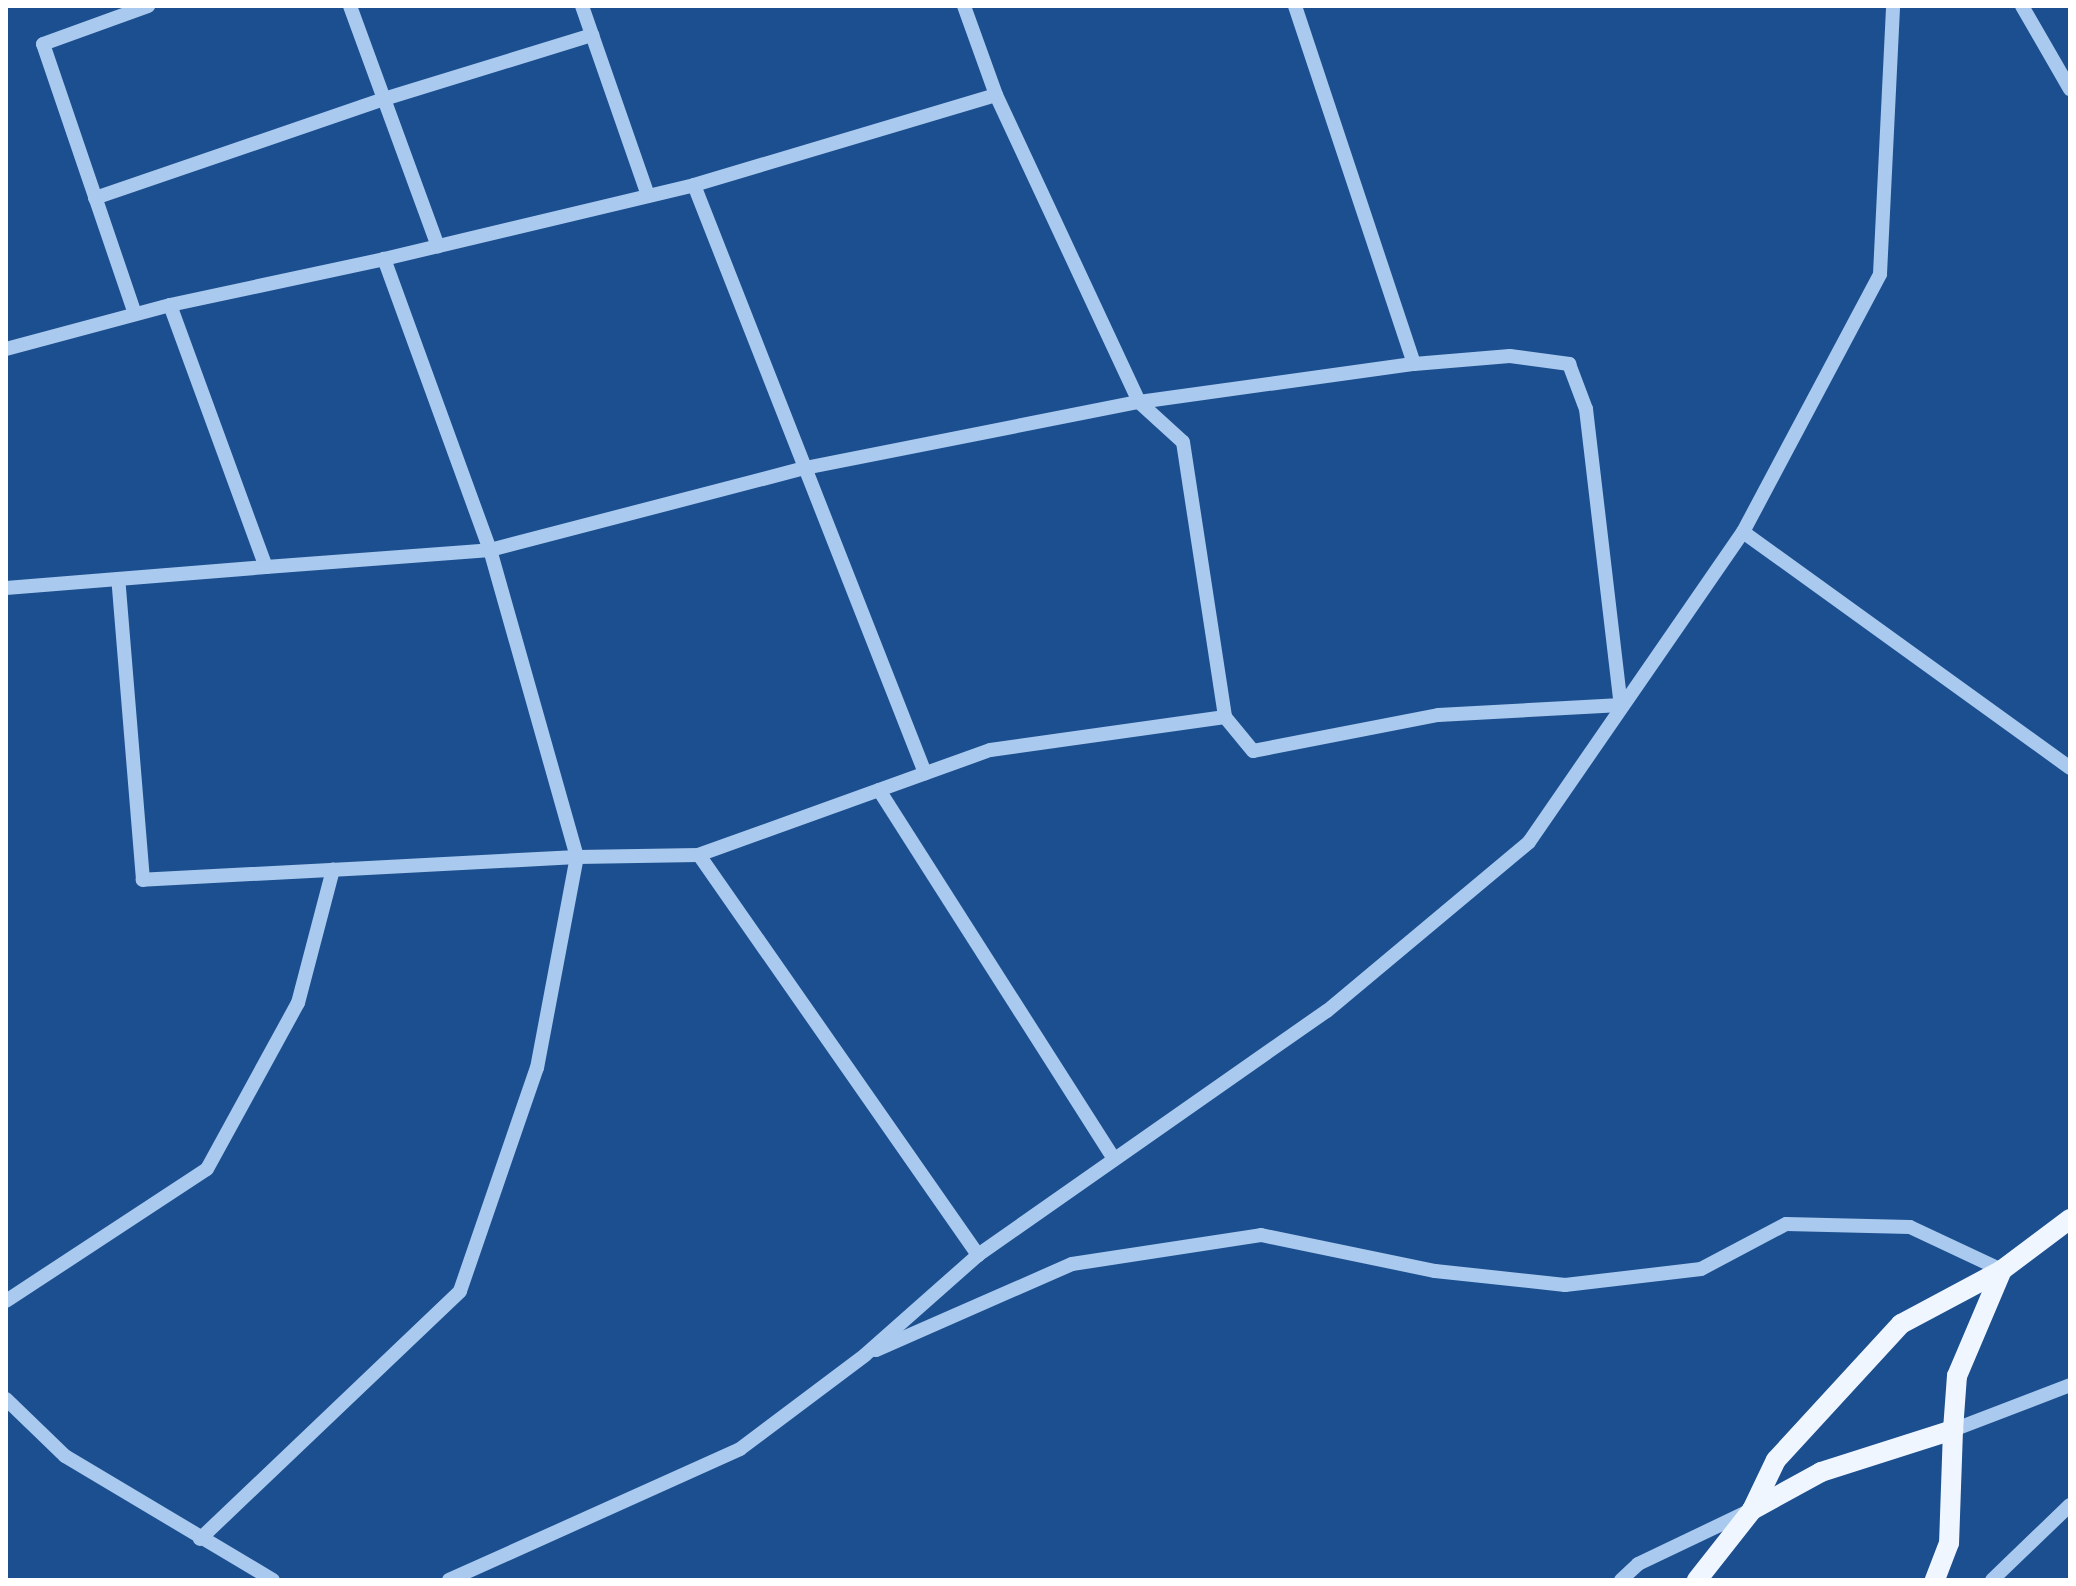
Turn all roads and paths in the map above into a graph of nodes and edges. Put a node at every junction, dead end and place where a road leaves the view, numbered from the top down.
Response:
1 (148, 6) edge
2 (350, 6) edge
3 (582, 6) edge
4 (964, 6) edge
5 (1295, 6) edge
6 (1893, 6) edge
7 (2022, 6) edge
8 (592, 35) junction
9 (2070, 89) edge
10 (996, 95) junction
11 (384, 99) junction
12 (694, 185) junction
13 (648, 196) junction
14 (95, 198) junction
15 (438, 246) junction
16 (384, 259) junction
17 (170, 305) junction
18 (135, 314) junction
19 (6, 349) edge
20 (1414, 364) junction
21 (1139, 402) junction
22 (805, 468) junction
23 (1743, 532) junction
24 (490, 550) junction
25 (266, 567) junction
26 (118, 579) junction
27 (6, 588) edge
28 (1621, 705) junction
29 (1225, 717) junction
30 (2070, 768) edge
31 (925, 773) junction
32 (879, 790) junction
33 (699, 855) junction
34 (577, 857) junction
35 (333, 870) junction
36 (1113, 1157) junction
37 (2070, 1219) edge
38 (978, 1255) junction
39 (2002, 1270) junction
40 (6, 1301) edge
41 (865, 1355) junction
42 (2070, 1385) edge
43 (6, 1399) edge
44 (1953, 1430) junction
45 (2070, 1505) edge
46 (1752, 1510) junction
47 (200, 1539) junction
48 (273, 1580) edge
49 (449, 1580) edge
50 (1621, 1580) edge
51 (1697, 1580) edge
52 (1935, 1580) edge
53 (1992, 1580) edge

1 - 14 street
2 - 11 street
3 - 8 street
4 - 10 street
5 - 20 street
6 - 23 street
7 - 9 street
8 - 11 street
8 - 13 street
10 - 12 street
10 - 21 street
11 - 14 street
11 - 15 street
12 - 13 street
12 - 22 street
13 - 15 street
14 - 18 street
15 - 16 street
16 - 17 street
16 - 24 street
17 - 18 street
17 - 25 street
18 - 19 street
20 - 21 street
20 - 28 street
21 - 22 street
21 - 29 street
22 - 24 street
22 - 31 street
23 - 28 street
23 - 30 street
24 - 25 street
24 - 34 street
25 - 26 street
26 - 27 street
26 - 35 street
28 - 29 street
28 - 36 street
29 - 31 street
31 - 32 street
32 - 33 street
32 - 36 street
33 - 34 street
33 - 38 street
34 - 35 street
34 - 47 street
35 - 40 street
36 - 38 street
37 - 39 main road
38 - 41 street
39 - 41 street
39 - 44 main road
39 - 46 main road
41 - 49 street
42 - 44 street
43 - 47 street
44 - 46 main road
44 - 52 main road
45 - 53 street
46 - 50 street
46 - 51 main road
47 - 48 street

